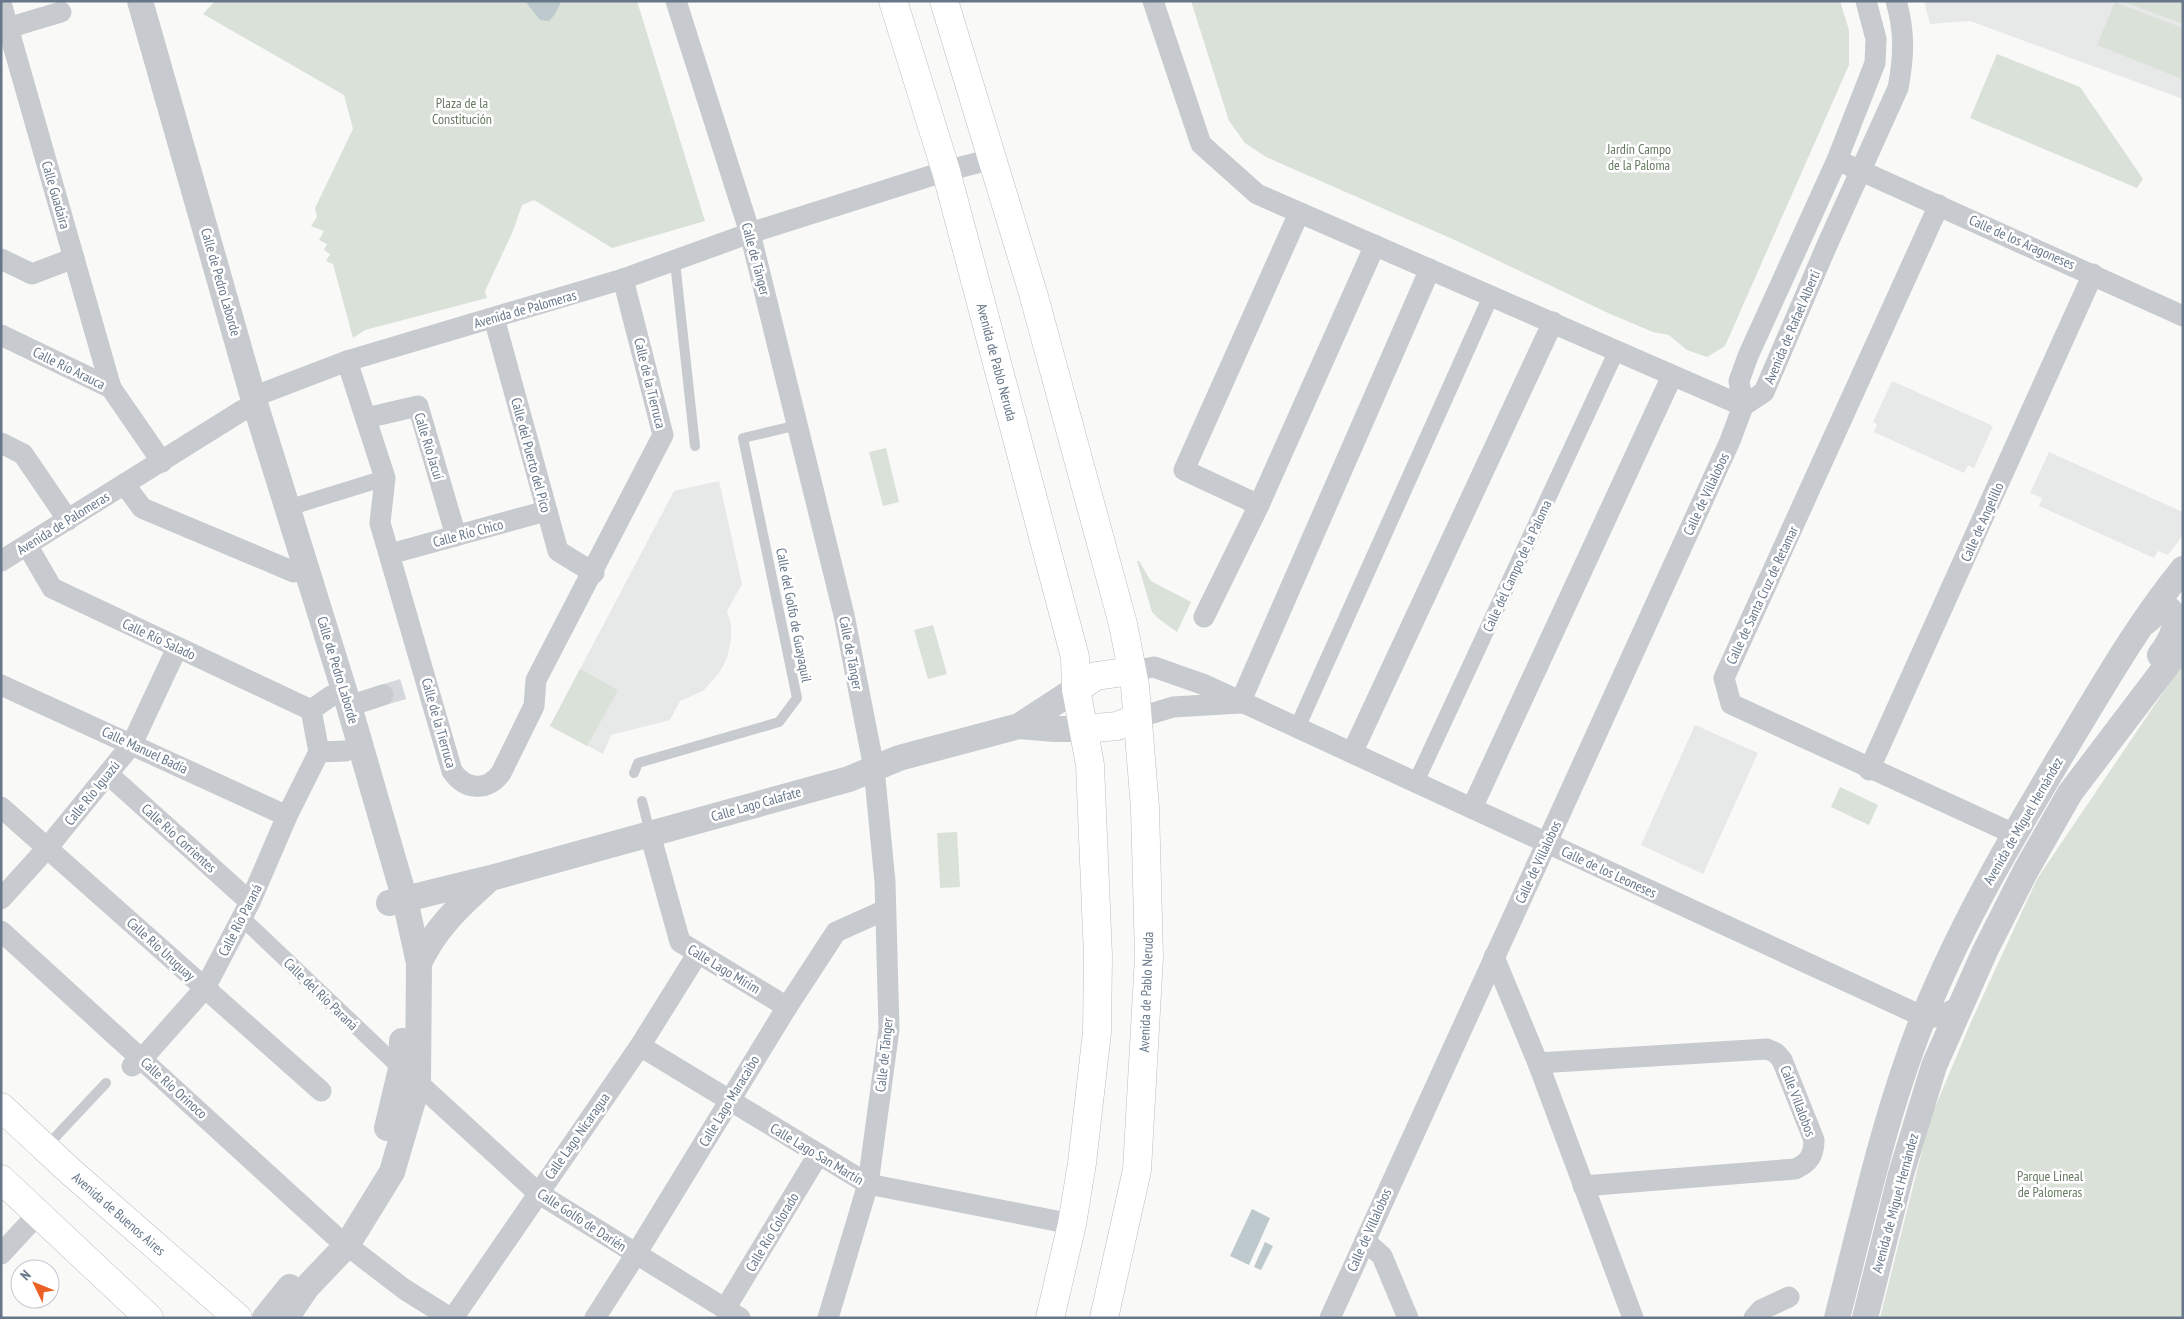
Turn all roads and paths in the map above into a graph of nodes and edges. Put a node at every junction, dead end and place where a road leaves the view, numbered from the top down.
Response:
1 (140, 1) edge
2 (676, 1) edge
3 (893, 1) edge
4 (944, 1) edge
5 (1153, 1) edge
6 (1866, 1) edge
7 (1896, 1) edge
8 (1, 2) edge
9 (61, 12) dead end
10 (5, 28) edge
11 (992, 159) junction
12 (1837, 160) junction
13 (1861, 170) junction
14 (946, 171) junction
15 (1940, 205) junction
16 (1299, 213) junction
17 (750, 233) junction
18 (1375, 245) junction
19 (74, 258) junction
20 (1, 259) edge
21 (675, 262) junction
22 (1430, 269) junction
23 (2094, 274) junction
24 (623, 280) junction
25 (1491, 296) junction
26 (2183, 316) edge
27 (494, 318) junction
28 (1553, 322) junction
29 (1, 335) edge
30 (1617, 350) junction
31 (347, 361) junction
32 (1672, 376) junction
33 (111, 388) junction
34 (248, 403) junction
35 (1743, 406) junction
36 (366, 418) junction
37 (798, 425) junction
38 (1, 443) edge
39 (695, 446) dead end
40 (162, 462) junction
41 (385, 478) junction
42 (124, 485) junction
43 (1259, 505) junction
44 (288, 508) junction
45 (546, 511) junction
46 (68, 520) junction
47 (456, 536) junction
48 (27, 545) junction
49 (390, 554) junction
50 (1, 561) edge
51 (2183, 569) edge
52 (294, 572) junction
53 (594, 573) junction
54 (1204, 618) dead end
55 (2135, 633) junction
56 (2183, 644) edge
57 (177, 648) junction
58 (1132, 671) junction
59 (1, 686) edge
60 (1076, 689) junction
61 (383, 695) tunnel mouth
62 (1240, 703) junction
63 (330, 704) junction
64 (2130, 714) junction
65 (1137, 718) junction
66 (1019, 726) junction
67 (1297, 728) junction
68 (1084, 729) junction
69 (132, 744) junction
70 (346, 751) junction
71 (319, 752) junction
72 (1352, 754) junction
73 (874, 768) junction
74 (1869, 770) junction
75 (634, 773) dead end
76 (109, 775) junction
77 (1416, 782) junction
78 (642, 801) dead end
79 (1, 806) edge
80 (1472, 808) junction
81 (287, 816) junction
82 (650, 834) junction
83 (2014, 834) junction
84 (1547, 843) junction
85 (48, 847) junction
86 (491, 878) junction
87 (1, 898) edge
88 (397, 901) junction
89 (246, 910) junction
90 (886, 910) junction
91 (1, 931) edge
92 (698, 953) junction
93 (1494, 957) junction
94 (419, 964) junction
95 (204, 988) junction
96 (1960, 1006) junction
97 (787, 1007) junction
98 (1924, 1017) junction
99 (640, 1046) junction
100 (136, 1063) junction
101 (1538, 1063) junction
102 (409, 1076) junction
103 (106, 1083) dead end
104 (320, 1091) dead end
105 (729, 1100) junction
106 (1, 1107) edge
107 (45, 1148) junction
108 (818, 1155) junction
109 (1, 1179) edge
110 (868, 1184) junction
111 (1583, 1186) junction
112 (538, 1193) junction
113 (38, 1214) junction
114 (1072, 1224) junction
115 (341, 1240) junction
116 (1365, 1241) junction
117 (1, 1254) edge
118 (636, 1254) junction
119 (1789, 1297) dead end
120 (732, 1313) edge
121 (149, 1318) edge
122 (238, 1318) edge
123 (265, 1318) edge
124 (286, 1318) edge
125 (451, 1318) edge
126 (595, 1318) edge
127 (828, 1318) edge
128 (1050, 1318) edge
129 (1104, 1318) edge
130 (1330, 1318) edge
131 (1408, 1318) edge
132 (1633, 1318) edge
133 (1754, 1318) edge
134 (1837, 1318) edge
135 (1865, 1318) edge

1 - 34 street, Calle de Pedro Laborde
2 - 17 street, Calle de Tánger
3 - 14 main road, Avenida de Pablo Neruda
4 - 11 main road
5 - 16 street
6 - 12 street, Avenida de Rafael Alberti
7 - 13 street, Avenida de Rafael Alberti
8 - 10 street, Calle Guadaira
9 - 10 street
10 - 19 street, Calle Guadaira
11 - 14 street, Avenida de Palomeras
11 - 58 main road
12 - 13 street, Calle de los Aragoneses
12 - 35 street, Avenida de Rafael Alberti
13 - 15 street, Calle de los Aragoneses
13 - 35 street, Avenida de Rafael Alberti
14 - 17 street, Avenida de Palomeras
14 - 60 main road, Avenida de Pablo Neruda
15 - 23 street, Calle de los Aragoneses
15 - 74 street, Calle de Santa Cruz de Retamar
16 - 18 street
16 - 43 street
17 - 21 street, Avenida de Palomeras
17 - 37 street, Calle de Tánger
18 - 22 street
18 - 43 street
19 - 20 street
19 - 33 street, Calle Guadaira
21 - 24 street, Avenida de Palomeras
21 - 39 lane
22 - 25 street
22 - 62 street
23 - 26 street, Calle de los Aragoneses
23 - 74 street, Calle de Angelillo
24 - 27 street, Avenida de Palomeras
24 - 53 street, Calle de la Tierruca
25 - 28 street
25 - 67 street
27 - 31 street, Avenida de Palomeras
27 - 45 street, Calle del Puerto del Pico
28 - 30 street
28 - 72 street
29 - 33 street, Calle Río Arauca
30 - 32 street
30 - 77 street, Calle del Campo de la Paloma
31 - 34 street, Avenida de Palomeras
31 - 36 street, Calle de la Tierruca
32 - 35 street
32 - 80 street
33 - 40 street, Calle Río Arauca
34 - 40 street, Avenida de Palomeras
34 - 44 street, Calle de Pedro Laborde
34 - 52 street, Calle de Pedro Laborde
35 - 84 street, Calle de Villalobos
36 - 41 street, Calle de la Tierruca
36 - 47 street, Calle Río Jacuí
37 - 73 street, Calle de Tánger
37 - 75 lane, Calle del Golfo de Guayaquil
38 - 46 street
40 - 42 street, Avenida de Palomeras
41 - 44 street
41 - 49 street, Calle de la Tierruca
42 - 46 street, Avenida de Palomeras
42 - 52 street, Avenida de Palomeras
43 - 54 street
44 - 63 street, Calle de Pedro Laborde
45 - 47 street, Calle Río Chico
45 - 53 street, Calle del Puerto del Pico
46 - 48 street, Avenida de Palomeras
47 - 49 street, Calle Río Chico
48 - 50 street, Avenida de Palomeras
48 - 57 street, Calle Río Salado
49 - 53 street, Calle de la Tierruca
51 - 55 street, Avenida de Miguel Hernández
52 - 63 street, Calle de Pedro Laborde
55 - 64 street, Avenida de Miguel Hernández
55 - 83 street, Avenida de Miguel Hernández
56 - 64 street, Avenida de Miguel Hernández
57 - 63 street, Calle Río Salado
57 - 69 street, Calle Río Iguazú
58 - 60 main road
58 - 62 street, Calle de los Leoneses
58 - 65 main road, Avenida de Pablo Neruda
59 - 69 street, Calle Manuel Badía
60 - 66 street, Calle Lago Calafate
60 - 68 main road, Avenida de Pablo Neruda
61 - 63 street
62 - 65 street, Calle de los Leoneses
62 - 67 street, Calle de los Leoneses
63 - 70 street, Calle de Pedro Laborde
63 - 71 street
63 - 88 street, Calle de Pedro Laborde
64 - 96 street, Avenida de Miguel Hernández
65 - 68 main road
65 - 129 main road, Avenida de Pablo Neruda
66 - 68 street, Calle Lago Calafate
66 - 73 street, Calle Lago Calafate
67 - 72 street, Calle de los Leoneses
68 - 114 main road, Avenida de Pablo Neruda
69 - 76 street, Calle Río Iguazú
69 - 81 street, Calle Manuel Badía
70 - 71 street
70 - 88 street, Calle de Pedro Laborde
71 - 81 street, Calle Río Paraná
72 - 77 street, Calle de los Leoneses
73 - 82 street, Calle Lago Calafate
73 - 90 street, Calle de Tánger
74 - 83 street, Calle de Santa Cruz de Retamar
76 - 85 street, Calle Río Iguazú
76 - 89 street, Calle Río Corrientes
77 - 80 street, Calle de los Leoneses
78 - 82 lane
79 - 85 street, Calle Río Uruguay
80 - 84 street, Calle de los Leoneses
81 - 89 street, Calle Río Paraná
82 - 86 street, Calle Lago Calafate
82 - 92 street, Calle Lago Mirim
83 - 98 street, Avenida de Miguel Hernández
84 - 93 street, Calle de Villalobos
84 - 98 street, Calle de los Leoneses
85 - 87 street, Calle Río Iguazú
85 - 95 street, Calle Río Uruguay
86 - 88 street, Calle Lago Calafate
86 - 94 street, Calle Lago Calafate
88 - 94 street, Calle de Pedro Laborde
88 - 102 street, Calle de Pedro Laborde
89 - 95 street, Calle Río Paraná
89 - 102 street, Calle del Río Paraná
90 - 97 street, Calle Lago Maracaibo
90 - 110 street, Calle de Tánger
91 - 100 street, Calle Río Orinoco
92 - 97 street, Calle Lago Mirim
92 - 99 street, Calle Lago Nicaragua
93 - 101 street
93 - 116 street, Calle de Villalobos
94 - 102 street, Calle de Pedro Laborde
95 - 100 street, Calle Río Paraná
95 - 104 street, Calle Río Uruguay
96 - 98 street
96 - 135 street, Avenida de Miguel Hernández
97 - 105 street, Calle Lago Maracaibo
98 - 134 street, Avenida de Miguel Hernández
99 - 105 street, Calle Lago San Martín
99 - 112 street, Calle Lago Nicaragua
100 - 115 street, Calle Río Orinoco
101 - 111 street
101 - 111 street, Calle Villalobos
102 - 112 street, Calle Golfo de Darién
102 - 115 street, Calle de Pedro Laborde
103 - 107 lane
105 - 108 street, Calle Lago San Martín
105 - 118 street, Calle Lago Maracaibo
106 - 107 main road, Avenida de Buenos Aires
107 - 122 main road, Avenida de Buenos Aires
108 - 110 street, Calle Lago San Martín
108 - 120 street, Calle Río Colorado
109 - 113 main road
110 - 114 street, Calle Lago San Martín
110 - 127 street, Calle de Tánger
111 - 132 street
112 - 118 street, Calle Golfo de Darién
112 - 125 street, Calle Lago Nicaragua
113 - 117 street
113 - 121 main road
114 - 128 main road, Avenida de Pablo Neruda
115 - 123 street, Calle de Pedro Laborde
115 - 124 street, Calle de Pedro Laborde
115 - 125 street, Calle Río Orinoco
116 - 130 street, Calle de Villalobos
116 - 131 street
118 - 120 street, Calle Golfo de Darién
118 - 126 street, Calle Lago Maracaibo
119 - 133 street

